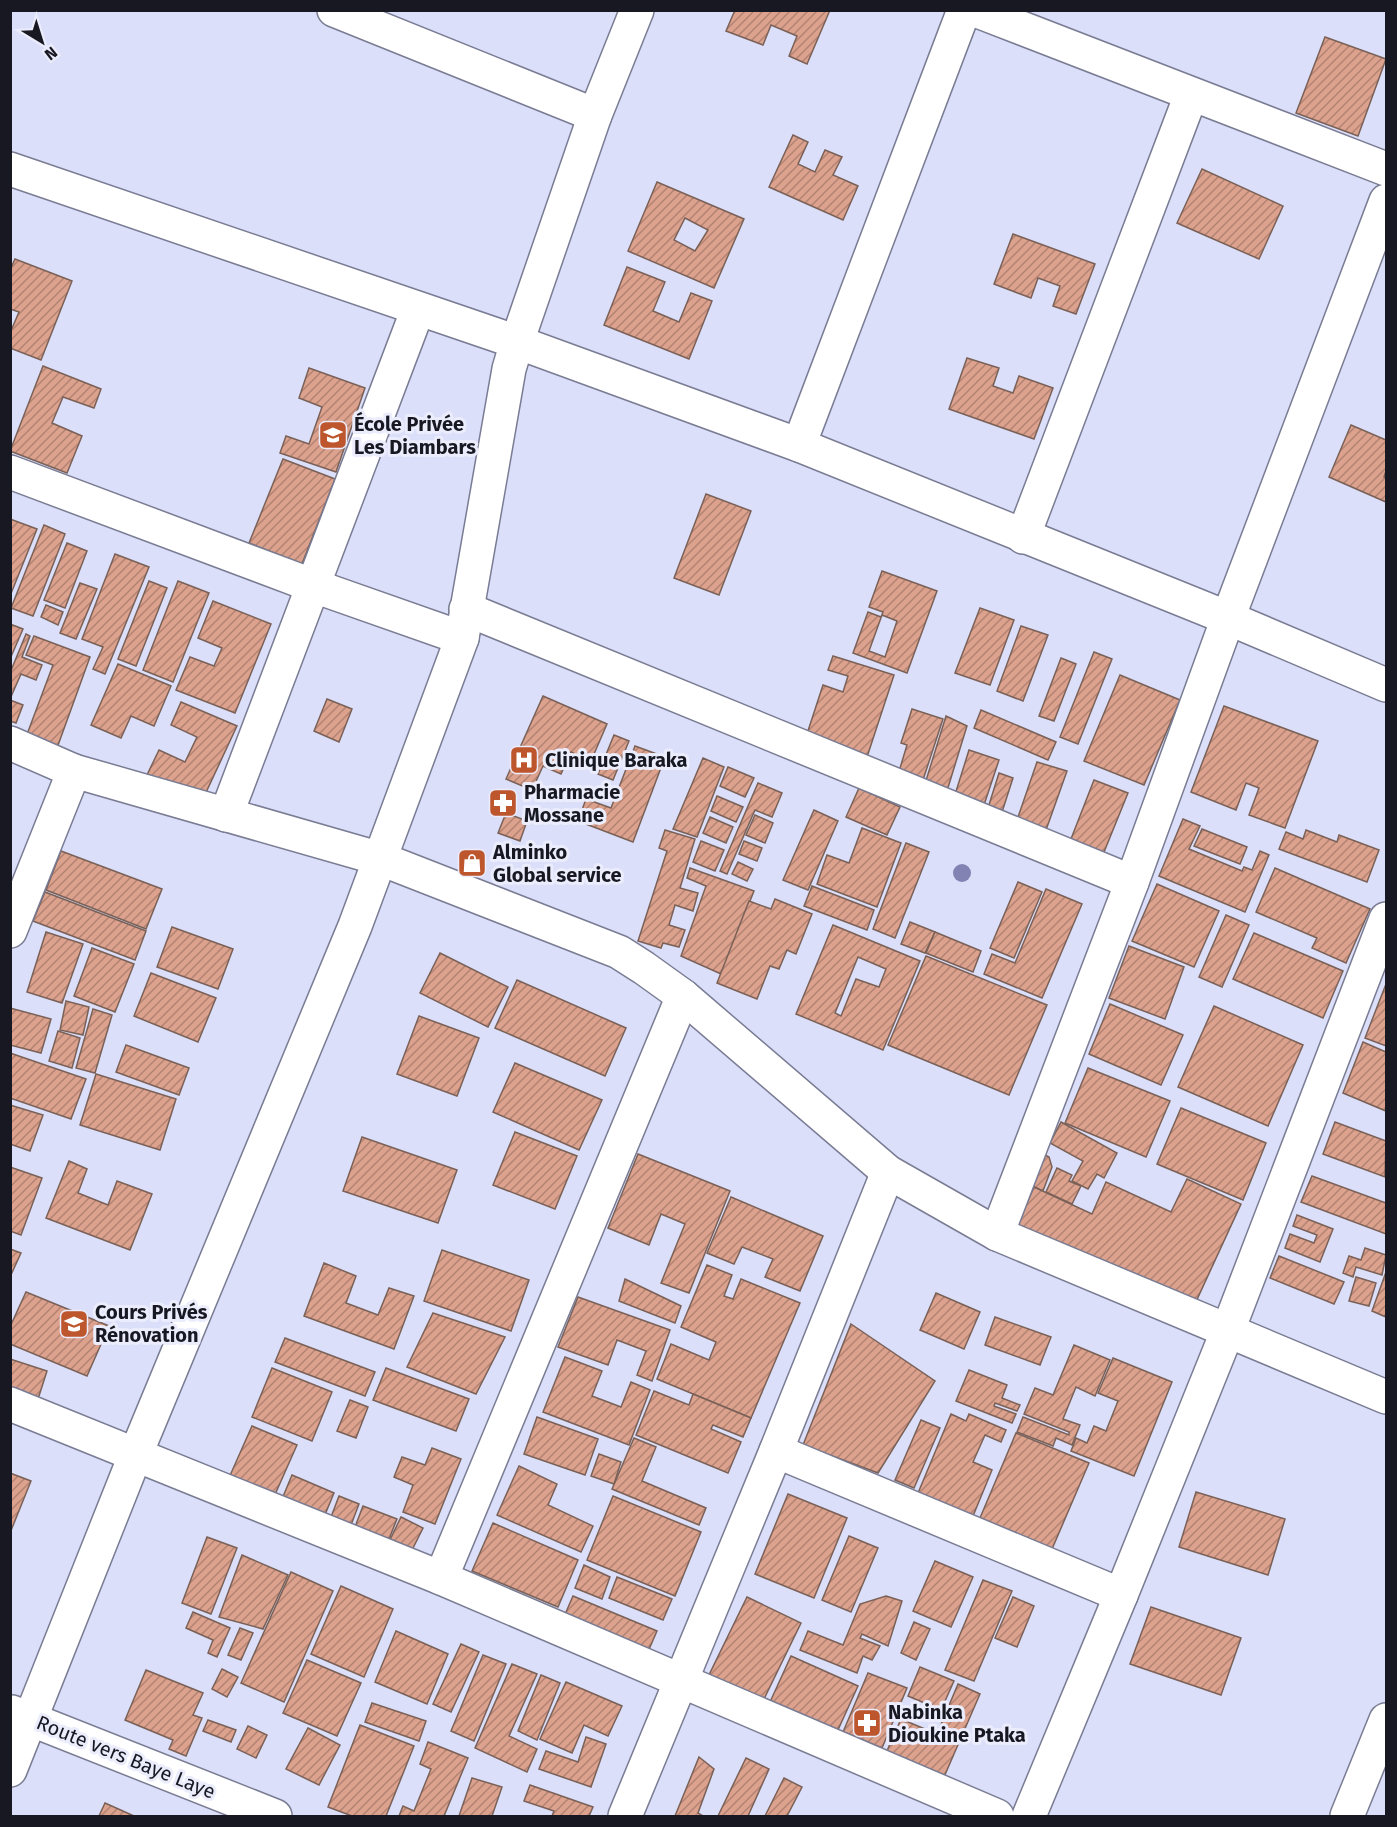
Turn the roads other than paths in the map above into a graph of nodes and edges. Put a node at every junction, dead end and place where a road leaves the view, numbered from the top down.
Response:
1 (334, 10) edge
2 (637, 10) edge
3 (964, 10) edge
4 (975, 10) edge
5 (1191, 95) junction
6 (595, 115) junction
7 (10, 169) edge
8 (1386, 169) edge
9 (1386, 201) edge
10 (418, 309) junction
11 (517, 342) junction
12 (799, 445) junction
13 (10, 472) edge
14 (1023, 537) junction
15 (314, 586) junction
16 (1228, 618) junction
17 (464, 623) junction
18 (1386, 685) edge
19 (10, 743) edge
20 (74, 771) junction
21 (226, 815) junction
22 (381, 859) junction
23 (1132, 882) junction
24 (1386, 919) edge
25 (10, 930) edge
26 (683, 996) junction
27 (888, 1172) junction
28 (997, 1234) junction
29 (1228, 1330) junction
30 (1386, 1397) edge
31 (10, 1404) edge
32 (776, 1451) junction
33 (135, 1456) junction
34 (441, 1578) junction
35 (1121, 1594) junction
36 (682, 1680) junction
37 (21, 1715) edge
38 (1386, 1720) edge
39 (10, 1770) edge
40 (275, 1816) edge
41 (625, 1816) edge
42 (997, 1816) edge
43 (1029, 1816) edge
44 (1347, 1816) edge

1 - 6 street
2 - 6 street
3 - 12 street
4 - 5 street
5 - 8 street
5 - 14 street
6 - 11 street
7 - 10 street
9 - 16 street
10 - 11 street
10 - 15 street
11 - 12 street
11 - 17 street
12 - 14 street
13 - 15 street
14 - 16 street
15 - 17 street
15 - 21 street
16 - 18 street
16 - 23 street
17 - 22 street
17 - 23 street
19 - 20 street
20 - 21 street
20 - 25 street
21 - 22 street
22 - 26 street
22 - 33 street
23 - 28 street
24 - 29 street
26 - 27 street
26 - 34 street
27 - 28 street
27 - 32 street
28 - 29 street
29 - 30 street
29 - 35 street
31 - 33 street
32 - 35 street
32 - 36 street
33 - 34 street
33 - 37 street
34 - 36 street
35 - 43 street
36 - 41 street
36 - 42 street
37 - 39 street
37 - 40 street, Route vers Baye Laye
38 - 44 street

